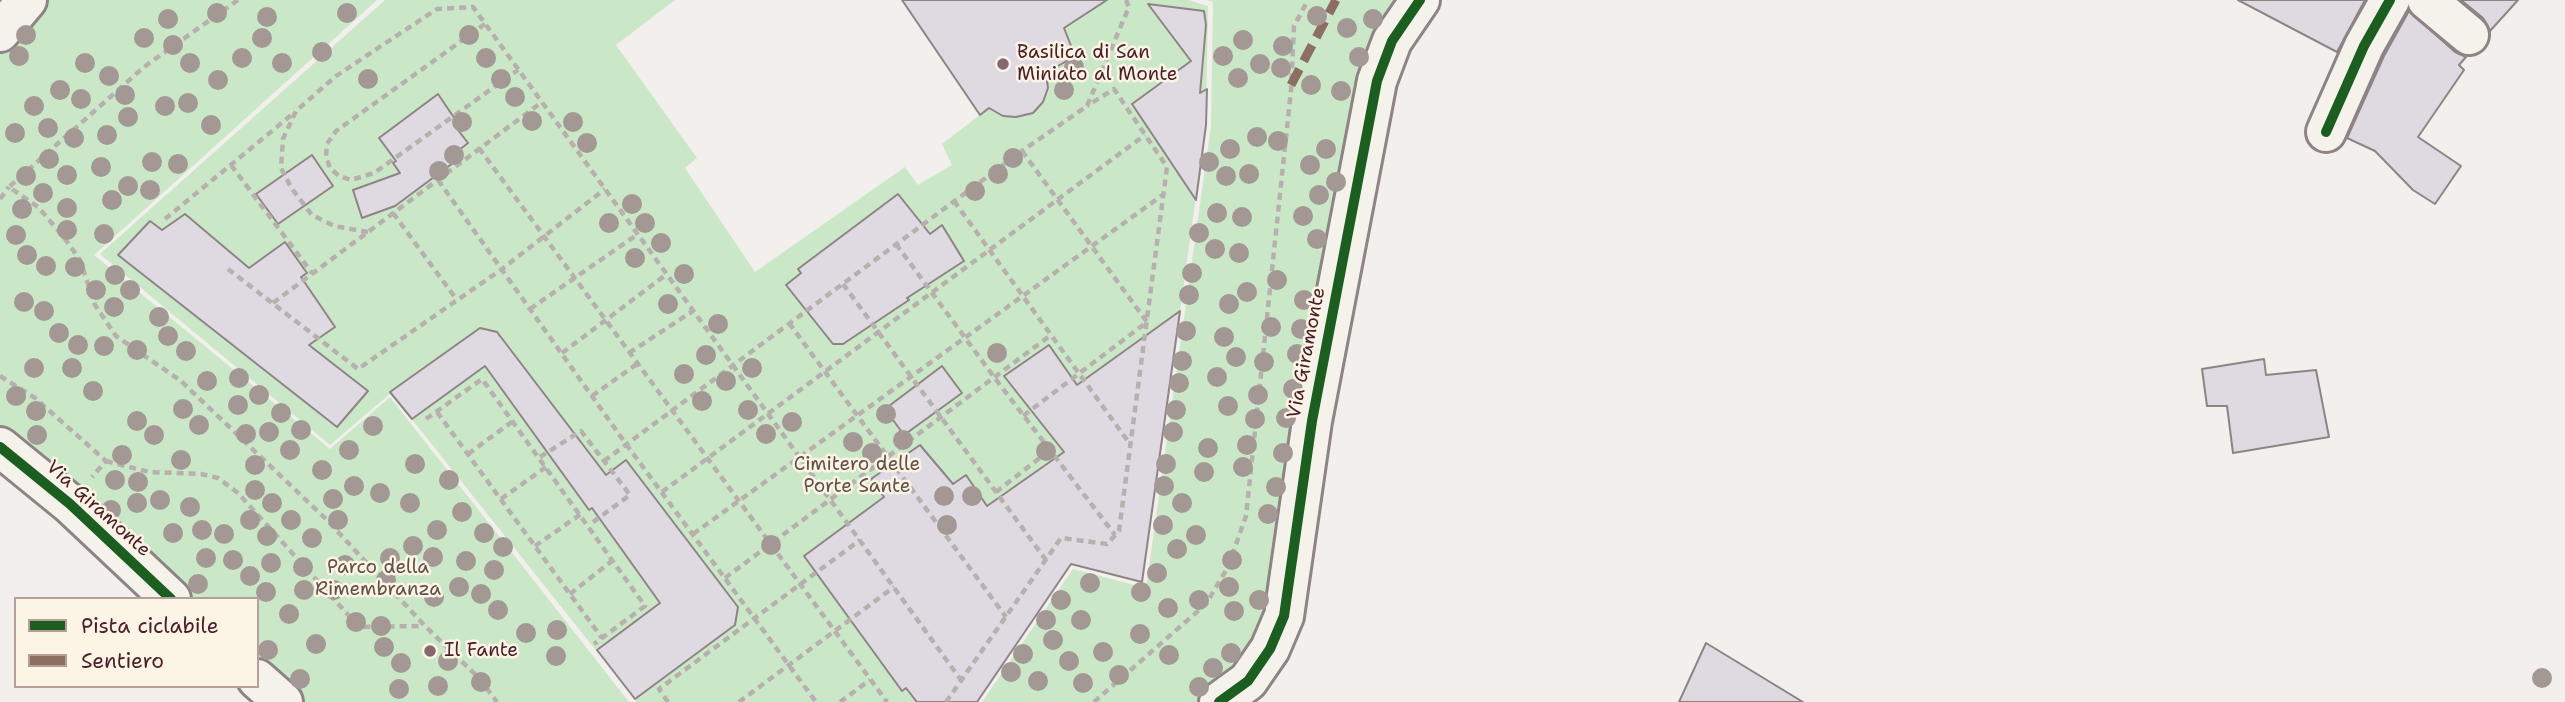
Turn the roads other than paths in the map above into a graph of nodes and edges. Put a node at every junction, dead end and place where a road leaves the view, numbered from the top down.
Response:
1 (27, 0) edge
2 (1420, 0) edge
3 (2390, 0) edge
4 (2427, 0) edge
5 (0, 32) edge
6 (2469, 35) dead end
7 (2326, 132) dead end
8 (0, 447) edge
9 (169, 597) edge
10 (259, 681) edge
11 (283, 702) edge
12 (1219, 702) edge

1 - 5 street
2 - 12 street, Via Giramonte
3 - 7 street
4 - 6 street
8 - 9 street, Via Giramonte
10 - 11 street

